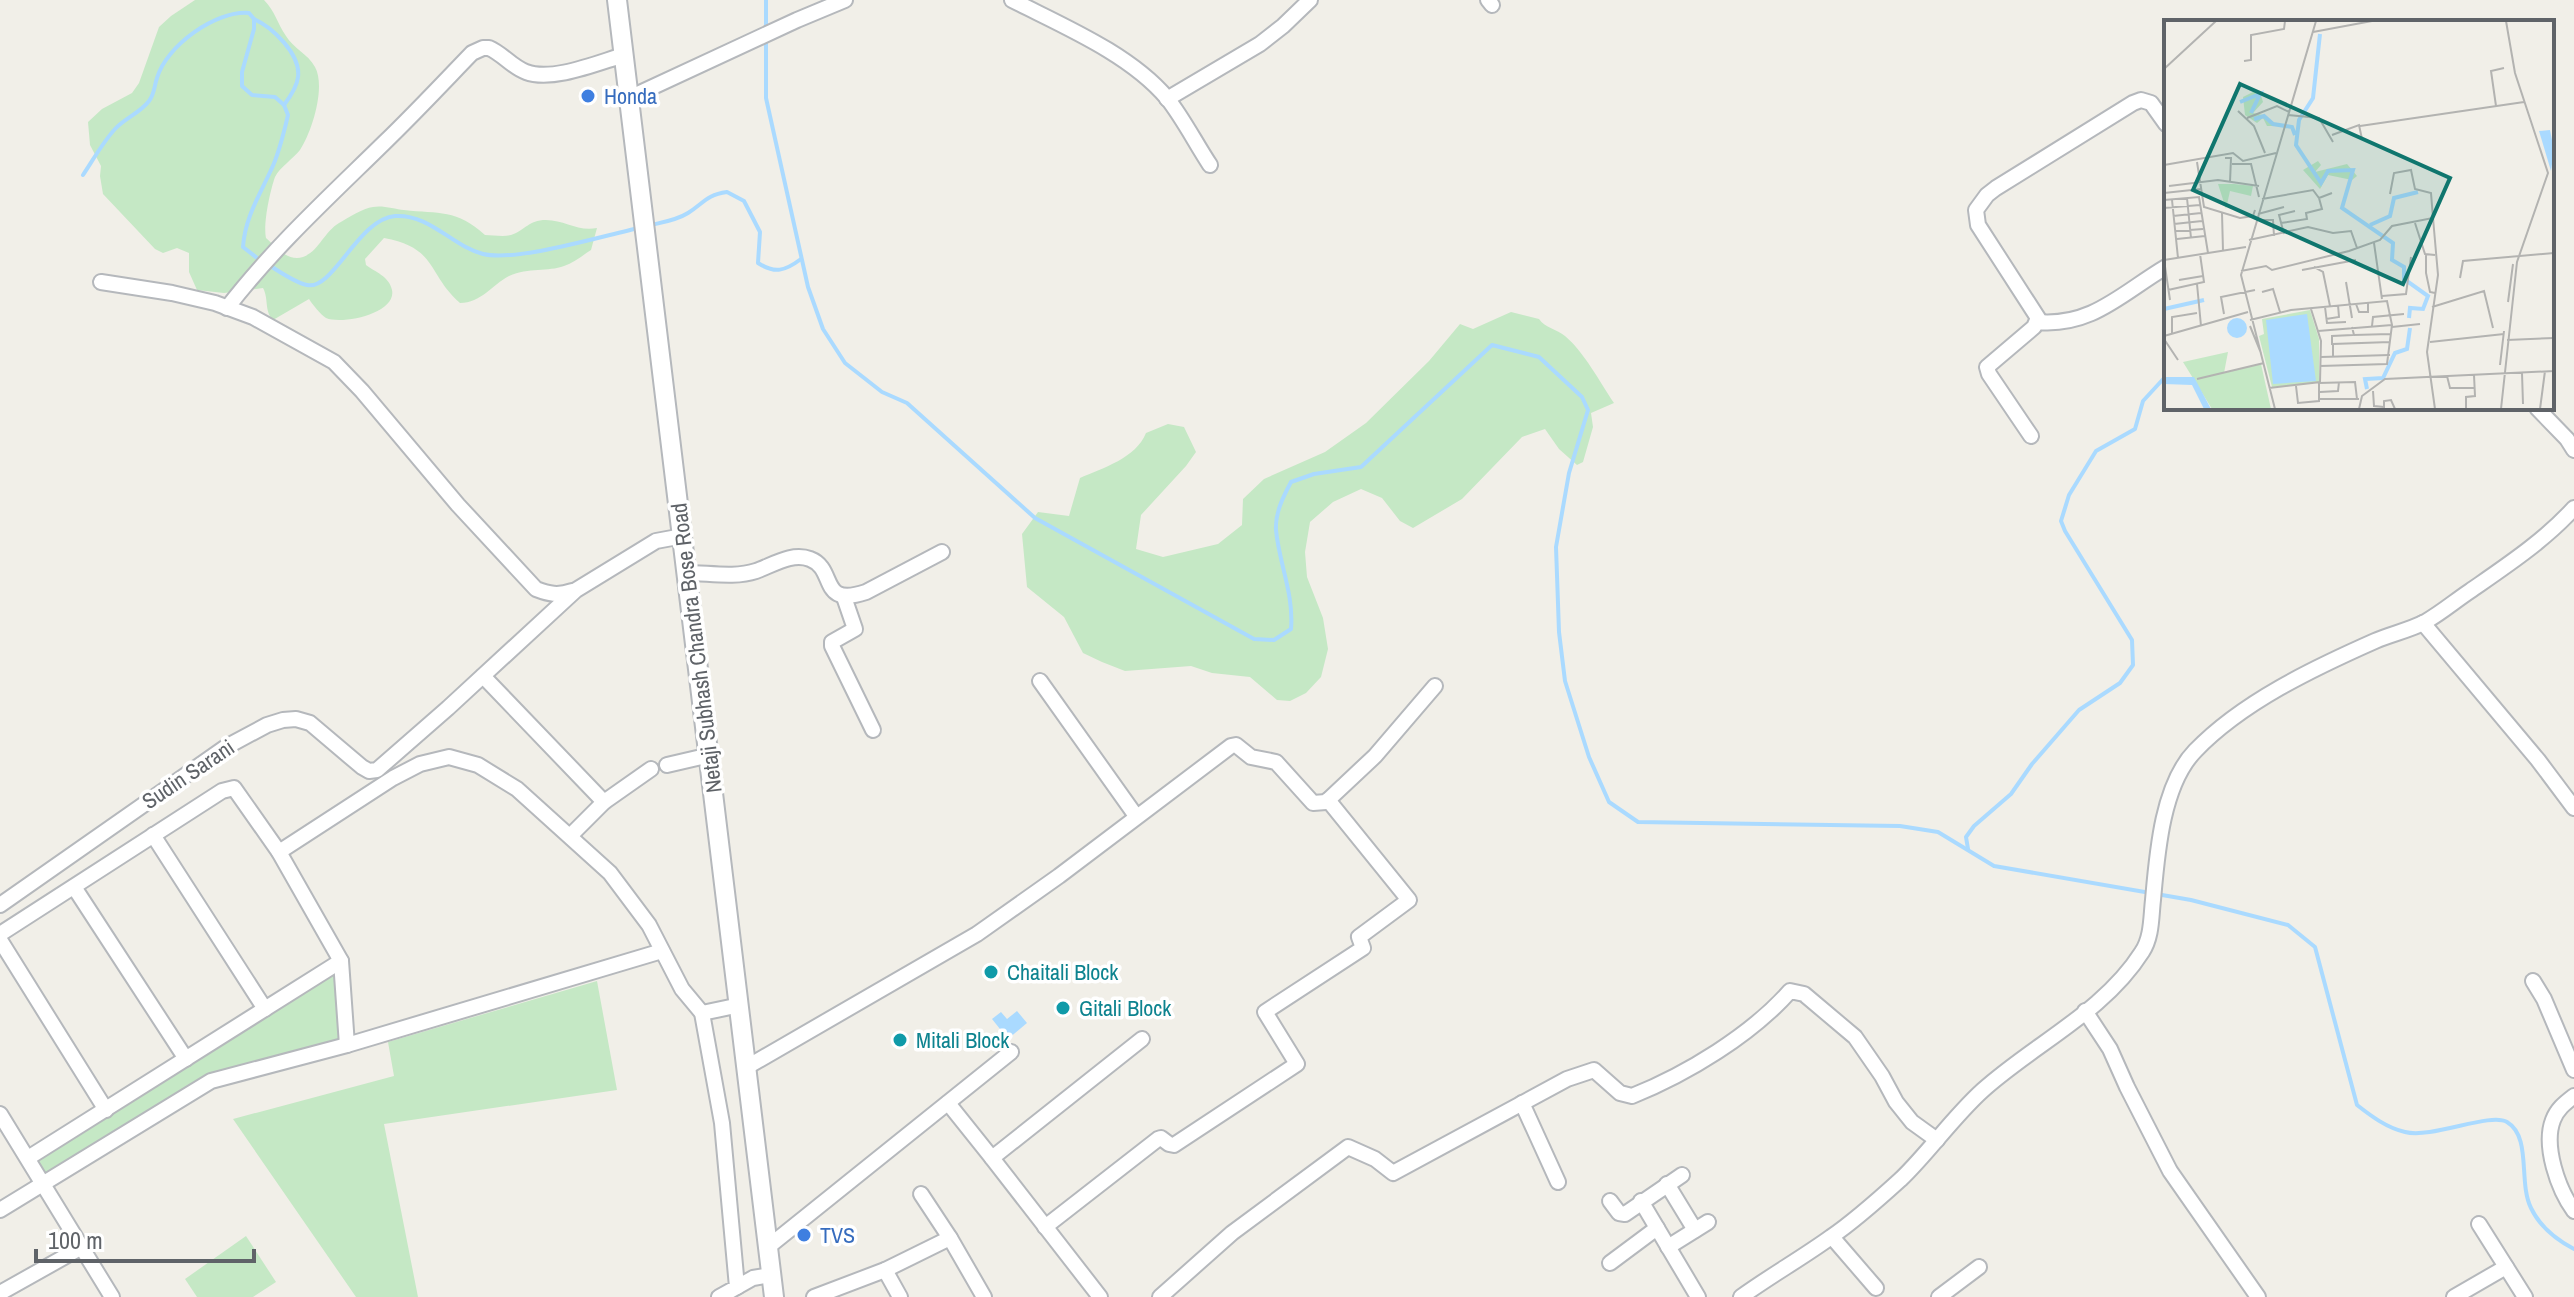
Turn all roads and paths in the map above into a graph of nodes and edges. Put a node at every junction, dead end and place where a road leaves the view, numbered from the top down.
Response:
1 (617, 0) edge
2 (845, 0) edge
3 (1012, 0) edge
4 (1310, 0) edge
5 (624, 55) junction
6 (629, 98) junction
7 (1167, 99) junction
8 (2164, 121) edge
9 (1210, 165) dead end
10 (2164, 268) edge
11 (101, 282) dead end
12 (227, 308) junction
13 (2037, 322) junction
14 (2539, 410) edge
15 (2031, 436) dead end
16 (2574, 450) edge
17 (2574, 508) edge
18 (683, 536) junction
19 (942, 552) dead end
20 (687, 573) junction
21 (536, 589) junction
22 (576, 590) junction
23 (844, 597) junction
24 (554, 610) junction
25 (2423, 623) junction
26 (483, 676) junction
27 (1040, 681) dead end
28 (1435, 686) dead end
29 (873, 730) dead end
30 (710, 755) junction
31 (667, 765) dead end
32 (651, 769) dead end
33 (1328, 800) junction
34 (604, 802) junction
35 (2574, 808) edge
36 (1136, 816) junction
37 (153, 835) junction
38 (570, 836) junction
39 (279, 852) junction
40 (74, 887) junction
41 (0, 905) edge
42 (0, 937) edge
43 (662, 951) junction
44 (341, 961) junction
45 (2533, 981) dead end
46 (740, 1005) junction
47 (265, 1009) junction
48 (2085, 1011) junction
49 (702, 1013) junction
50 (1142, 1039) dead end
51 (347, 1045) junction
52 (1011, 1052) dead end
53 (186, 1059) junction
54 (747, 1067) junction
55 (2574, 1070) edge
56 (2574, 1096) edge
57 (948, 1103) junction
58 (1522, 1103) junction
59 (106, 1110) junction
60 (0, 1114) edge
61 (1937, 1140) junction
62 (28, 1158) junction
63 (992, 1158) junction
64 (1682, 1175) dead end
65 (1558, 1182) dead end
66 (1667, 1184) junction
67 (45, 1185) junction
68 (921, 1194) dead end
69 (1610, 1201) dead end
70 (1641, 1201) junction
71 (0, 1210) edge
72 (2574, 1211) edge
73 (2479, 1224) dead end
74 (1045, 1227) junction
75 (1657, 1228) junction
76 (1832, 1237) junction
77 (950, 1238) junction
78 (82, 1247) junction
79 (768, 1247) junction
80 (1668, 1247) junction
81 (1610, 1263) dead end
82 (1979, 1267) dead end
83 (2506, 1267) junction
84 (885, 1270) junction
85 (771, 1275) junction
86 (737, 1287) junction
87 (1876, 1288) dead end
88 (0, 1293) edge
89 (112, 1297) edge
90 (719, 1297) edge
91 (774, 1297) edge
92 (814, 1297) edge
93 (900, 1297) edge
94 (984, 1297) edge
95 (1100, 1297) edge
96 (1160, 1297) edge
97 (1698, 1297) edge
98 (1741, 1297) edge
99 (1939, 1297) edge
100 (2258, 1297) edge
101 (2454, 1297) edge
102 (2525, 1297) edge

1 - 5 street, Netaji Subhash Chandra Bose Road
2 - 6 street
3 - 7 street
4 - 7 street
5 - 6 street, Netaji Subhash Chandra Bose Road
5 - 12 street
6 - 18 street, Netaji Subhash Chandra Bose Road
7 - 9 street
8 - 13 street
10 - 13 street
11 - 12 street
12 - 21 street
13 - 15 street
14 - 16 street
17 - 25 street
18 - 20 street, Netaji Subhash Chandra Bose Road
18 - 22 street
19 - 23 street
20 - 23 street
20 - 30 street, Netaji Subhash Chandra Bose Road
21 - 22 street
21 - 24 street
22 - 24 street
23 - 29 street
24 - 26 street
25 - 35 street
25 - 48 street
26 - 34 street
26 - 41 street, Sudin Sarani
27 - 36 street
28 - 33 street
30 - 31 street
30 - 46 street, Netaji Subhash Chandra Bose Road
32 - 34 street
33 - 36 street
33 - 74 street
34 - 38 street
36 - 54 street
37 - 39 street
37 - 40 street
37 - 47 street
38 - 39 street
38 - 43 street
39 - 44 street
40 - 42 street
40 - 53 street
42 - 59 street
43 - 49 street
43 - 51 street
44 - 47 street
44 - 51 street
45 - 55 street
46 - 49 street
46 - 54 street, Netaji Subhash Chandra Bose Road
47 - 53 street
48 - 61 street
48 - 100 street
49 - 86 street
50 - 63 street
51 - 67 street
52 - 57 street
53 - 59 street
54 - 79 street, Netaji Subhash Chandra Bose Road
56 - 72 street
57 - 63 street
57 - 79 street
58 - 61 street
58 - 65 street
58 - 96 street
59 - 62 street
60 - 62 street
61 - 76 street
62 - 67 street
63 - 74 street
64 - 66 street
66 - 70 street
66 - 80 street
67 - 71 street
67 - 78 street
68 - 77 street
69 - 70 street
70 - 75 street
73 - 83 street
74 - 95 street
75 - 80 street
75 - 81 street
76 - 87 street
76 - 98 street
77 - 84 street
77 - 94 street
78 - 88 street
78 - 89 street
79 - 85 street, Netaji Subhash Chandra Bose Road
80 - 97 street
82 - 99 street
83 - 101 street
83 - 102 street
84 - 92 street
84 - 93 street
85 - 86 street
85 - 91 street, Netaji Subhash Chandra Bose Road
86 - 90 street

